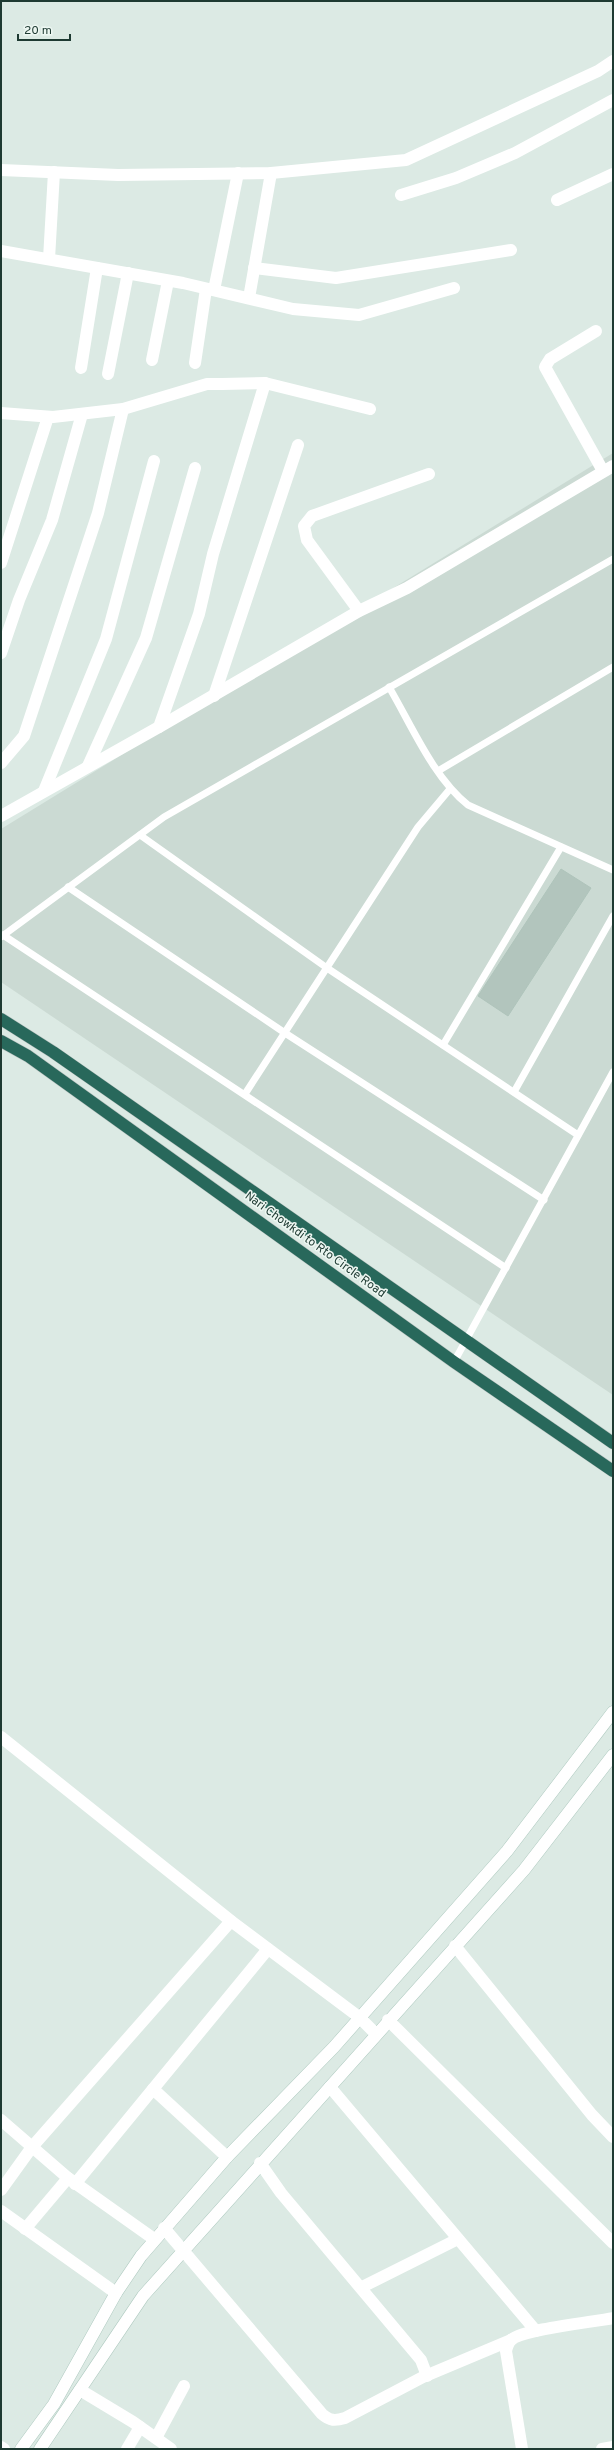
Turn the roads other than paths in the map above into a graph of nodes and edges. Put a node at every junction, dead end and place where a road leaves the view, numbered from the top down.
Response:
1 (613, 61) edge
2 (613, 100) edge
3 (1, 170) edge
4 (54, 172) junction
5 (238, 173) junction
6 (271, 173) junction
7 (613, 174) edge
8 (401, 195) dead end
9 (557, 200) dead end
10 (511, 250) dead end
11 (1, 251) edge
12 (49, 259) junction
13 (97, 268) junction
14 (254, 268) junction
15 (128, 273) junction
16 (168, 281) junction
17 (454, 288) dead end
18 (210, 290) junction
19 (249, 298) junction
20 (596, 331) dead end
21 (152, 360) dead end
22 (195, 363) dead end
23 (81, 368) dead end
24 (108, 374) dead end
25 (265, 383) junction
26 (123, 409) junction
27 (370, 409) dead end
28 (1, 413) edge
29 (82, 414) junction
30 (48, 418) junction
31 (298, 445) dead end
32 (154, 461) dead end
33 (195, 468) dead end
34 (608, 468) edge
35 (429, 474) dead end
36 (613, 559) edge
37 (1, 563) edge
38 (359, 612) junction
39 (1, 653) edge
40 (613, 667) edge
41 (389, 687) junction
42 (214, 696) junction
43 (159, 727) junction
44 (1, 763) edge
45 (88, 766) junction
46 (438, 771) junction
47 (450, 789) junction
48 (44, 791) junction
49 (1, 816) edge
50 (140, 835) junction
51 (561, 847) junction
52 (613, 870) edge
53 (68, 887) junction
54 (613, 916) edge
55 (2, 936) edge
56 (327, 968) junction
57 (1, 1019) edge
58 (285, 1033) junction
59 (1, 1041) edge
60 (443, 1045) junction
61 (613, 1072) edge
62 (514, 1092) junction
63 (245, 1094) junction
64 (578, 1135) junction
65 (544, 1200) junction
66 (506, 1268) junction
67 (467, 1340) junction
68 (454, 1362) junction
69 (613, 1443) edge
70 (613, 1471) edge
71 (613, 1712) edge
72 (1, 1737) edge
73 (613, 1755) edge
74 (231, 1921) junction
75 (455, 1946) junction
76 (268, 1949) junction
77 (359, 2017) junction
78 (388, 2020) junction
79 (376, 2034) junction
80 (330, 2088) junction
81 (153, 2089) junction
82 (1, 2120) edge
83 (613, 2137) edge
84 (32, 2147) junction
85 (228, 2157) junction
86 (260, 2163) junction
87 (71, 2181) junction
88 (1, 2190) edge
89 (1, 2211) edge
90 (164, 2228) junction
91 (25, 2229) junction
92 (154, 2239) junction
93 (458, 2239) junction
94 (613, 2243) edge
95 (182, 2251) junction
96 (362, 2287) junction
97 (116, 2292) junction
98 (613, 2318) edge
99 (536, 2331) junction
100 (511, 2340) junction
101 (427, 2376) junction
102 (184, 2386) dead end
103 (80, 2390) junction
104 (60, 2394) junction
105 (72, 2403) junction
106 (140, 2427) junction
107 (156, 2438) junction
108 (1, 2447) edge
109 (613, 2448) edge
110 (4, 2449) edge
111 (21, 2449) edge
112 (40, 2449) edge
113 (127, 2449) edge
114 (171, 2449) edge
115 (522, 2449) edge
116 (602, 2449) edge

1 - 6 street
2 - 8 street
3 - 4 street
4 - 5 street
4 - 12 street
5 - 6 street
5 - 18 street
6 - 14 street
7 - 9 street
10 - 14 street
11 - 12 street
12 - 13 street
13 - 15 street
13 - 23 street
14 - 19 street
15 - 16 street
15 - 24 street
16 - 18 street
16 - 21 street
17 - 19 street
18 - 19 street
18 - 22 street
20 - 34 street
25 - 26 street
25 - 27 street
25 - 43 street
26 - 29 street
26 - 44 street
28 - 30 street
29 - 30 street
29 - 39 street
30 - 37 street
31 - 42 street
32 - 48 street
33 - 45 street
34 - 38 street
35 - 38 street
36 - 41 lane
38 - 42 street
40 - 46 lane
41 - 46 lane
41 - 50 lane
42 - 43 street
43 - 45 street
45 - 48 street
46 - 47 lane
47 - 51 lane
47 - 56 lane
48 - 49 street
50 - 53 lane
50 - 56 lane
51 - 52 lane
51 - 60 lane
53 - 55 lane
53 - 58 lane
54 - 62 lane
55 - 63 lane
56 - 58 lane
56 - 60 lane
57 - 67 highway
58 - 63 lane
58 - 65 lane
59 - 68 highway, Nari Chowkdi to Rto Circle Road
60 - 62 lane
61 - 64 lane
62 - 64 lane
63 - 66 lane
64 - 65 lane
65 - 66 lane
66 - 67 lane
67 - 68 lane
67 - 69 highway
68 - 70 highway, Nari Chowkdi to Rto Circle Road
71 - 77 street
72 - 74 street
73 - 75 street
74 - 76 street
74 - 84 street
75 - 78 street
75 - 83 street
76 - 77 street
76 - 81 street
77 - 79 street
77 - 85 street
78 - 79 street
78 - 94 street
79 - 80 street
80 - 86 street
80 - 93 street
81 - 85 street
81 - 87 street
82 - 84 street
84 - 87 street
84 - 88 street
85 - 90 street
86 - 95 street
86 - 96 street
87 - 91 street
87 - 92 street
89 - 91 street
90 - 92 street
90 - 95 street
91 - 97 street
92 - 97 street
93 - 96 street
93 - 99 street
95 - 101 street
95 - 103 street
96 - 101 street
97 - 104 street
98 - 99 street
99 - 100 street
100 - 101 street
100 - 115 street
102 - 107 street
103 - 105 street
103 - 106 street
104 - 105 street
104 - 111 street
105 - 112 street
106 - 107 street
106 - 113 street
107 - 114 street
108 - 110 street
109 - 116 street

